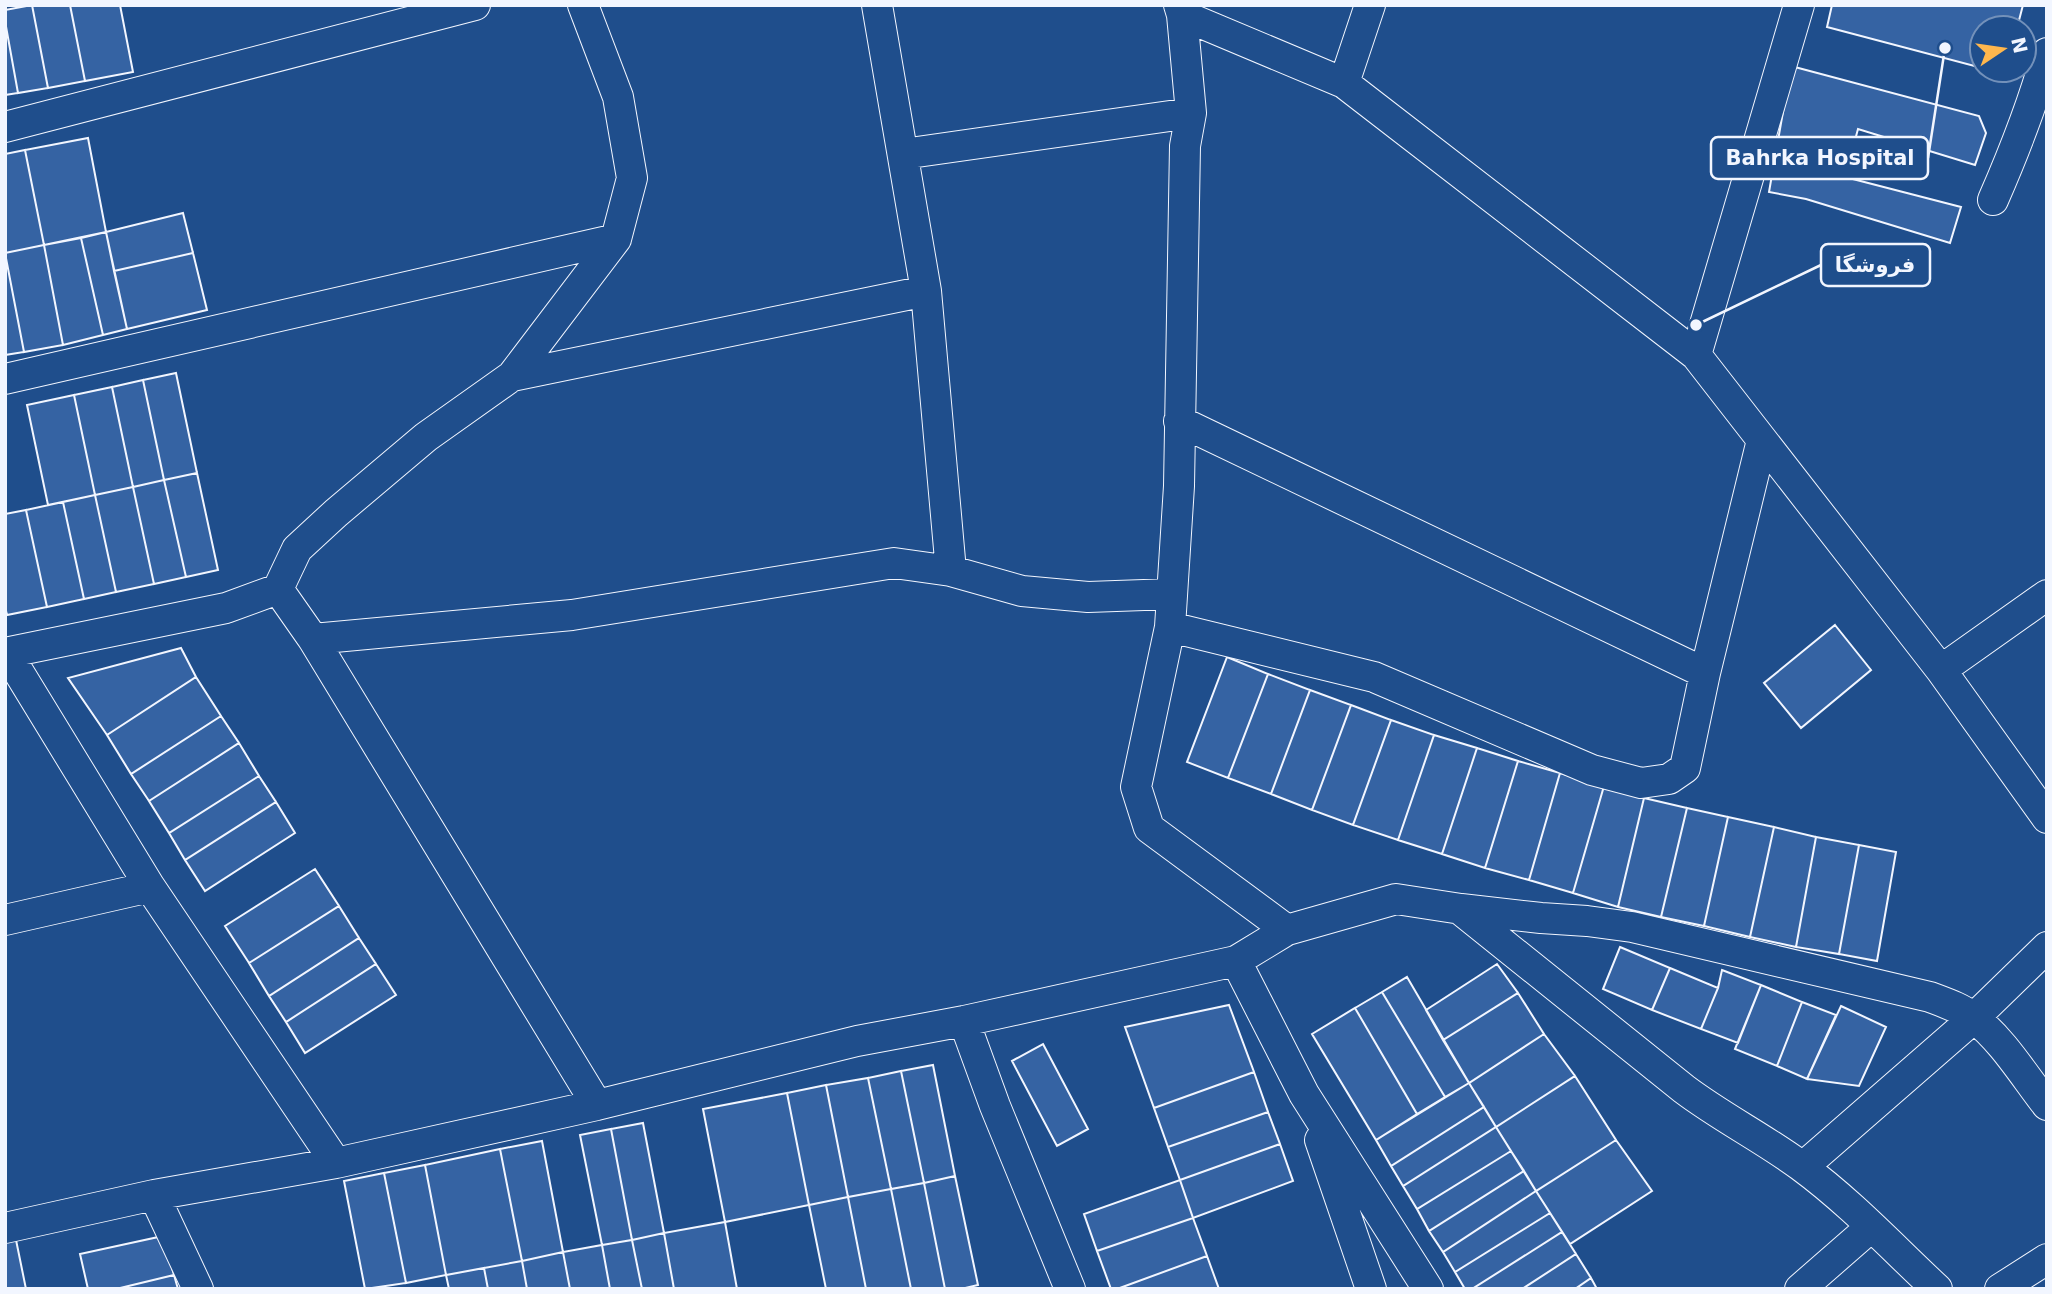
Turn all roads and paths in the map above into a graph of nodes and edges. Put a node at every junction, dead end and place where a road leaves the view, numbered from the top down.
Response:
1 (475, 5) edge
2 (583, 5) edge
3 (877, 5) edge
4 (1370, 5) edge
5 (1799, 5) edge
6 (1180, 10) edge
7 (2047, 53) edge
8 (1344, 83) junction
9 (1191, 113) junction
10 (5, 127) edge
11 (903, 154) junction
12 (1993, 200) dead end
13 (615, 239) junction
14 (926, 291) junction
15 (1696, 355) junction
16 (512, 376) junction
17 (5, 379) edge
18 (1180, 421) junction
19 (1762, 440) junction
20 (951, 571) junction
21 (278, 589) junction
22 (1172, 594) junction
23 (2047, 595) edge
24 (1170, 627) junction
25 (313, 639) junction
26 (6, 653) edge
27 (1941, 670) junction
28 (1705, 673) junction
29 (2047, 818) edge
30 (150, 887) junction
31 (1461, 909) junction
32 (5, 920) edge
33 (1287, 930) junction
34 (2047, 947) edge
35 (1236, 961) junction
36 (1974, 1018) junction
37 (964, 1021) junction
38 (1304, 1094) junction
39 (597, 1105) junction
40 (2047, 1105) edge
41 (337, 1163) junction
42 (1803, 1167) junction
43 (154, 1195) junction
44 (1871, 1227) junction
45 (5, 1228) edge
46 (2047, 1259) edge
47 (198, 1289) edge
48 (1070, 1289) edge
49 (1371, 1289) edge
50 (1429, 1289) edge
51 (1800, 1289) edge
52 (1937, 1289) edge
53 (2000, 1289) edge

1 - 10 street
2 - 13 street
3 - 11 street
4 - 8 street
5 - 15 street
6 - 8 street
6 - 9 street
7 - 12 street
8 - 15 street
9 - 11 street
9 - 18 street
11 - 14 street
13 - 16 street
13 - 17 street
14 - 16 street
14 - 20 street
15 - 19 street
16 - 21 street
18 - 22 street
18 - 28 street
19 - 27 street
19 - 28 street
20 - 22 street
20 - 25 street
21 - 25 street
21 - 26 street
22 - 24 street
23 - 27 street
24 - 28 street
24 - 33 street
25 - 39 street
26 - 30 street
27 - 29 street
30 - 32 street
30 - 41 street
31 - 33 street
31 - 36 street
31 - 42 street
33 - 35 street
34 - 36 street
35 - 37 street
35 - 38 street
36 - 40 street
36 - 42 street
37 - 39 street
37 - 48 street
38 - 49 street
38 - 50 street
39 - 41 street
41 - 43 street
42 - 44 street
43 - 45 street
43 - 47 street
44 - 51 street
44 - 52 street
46 - 53 street

